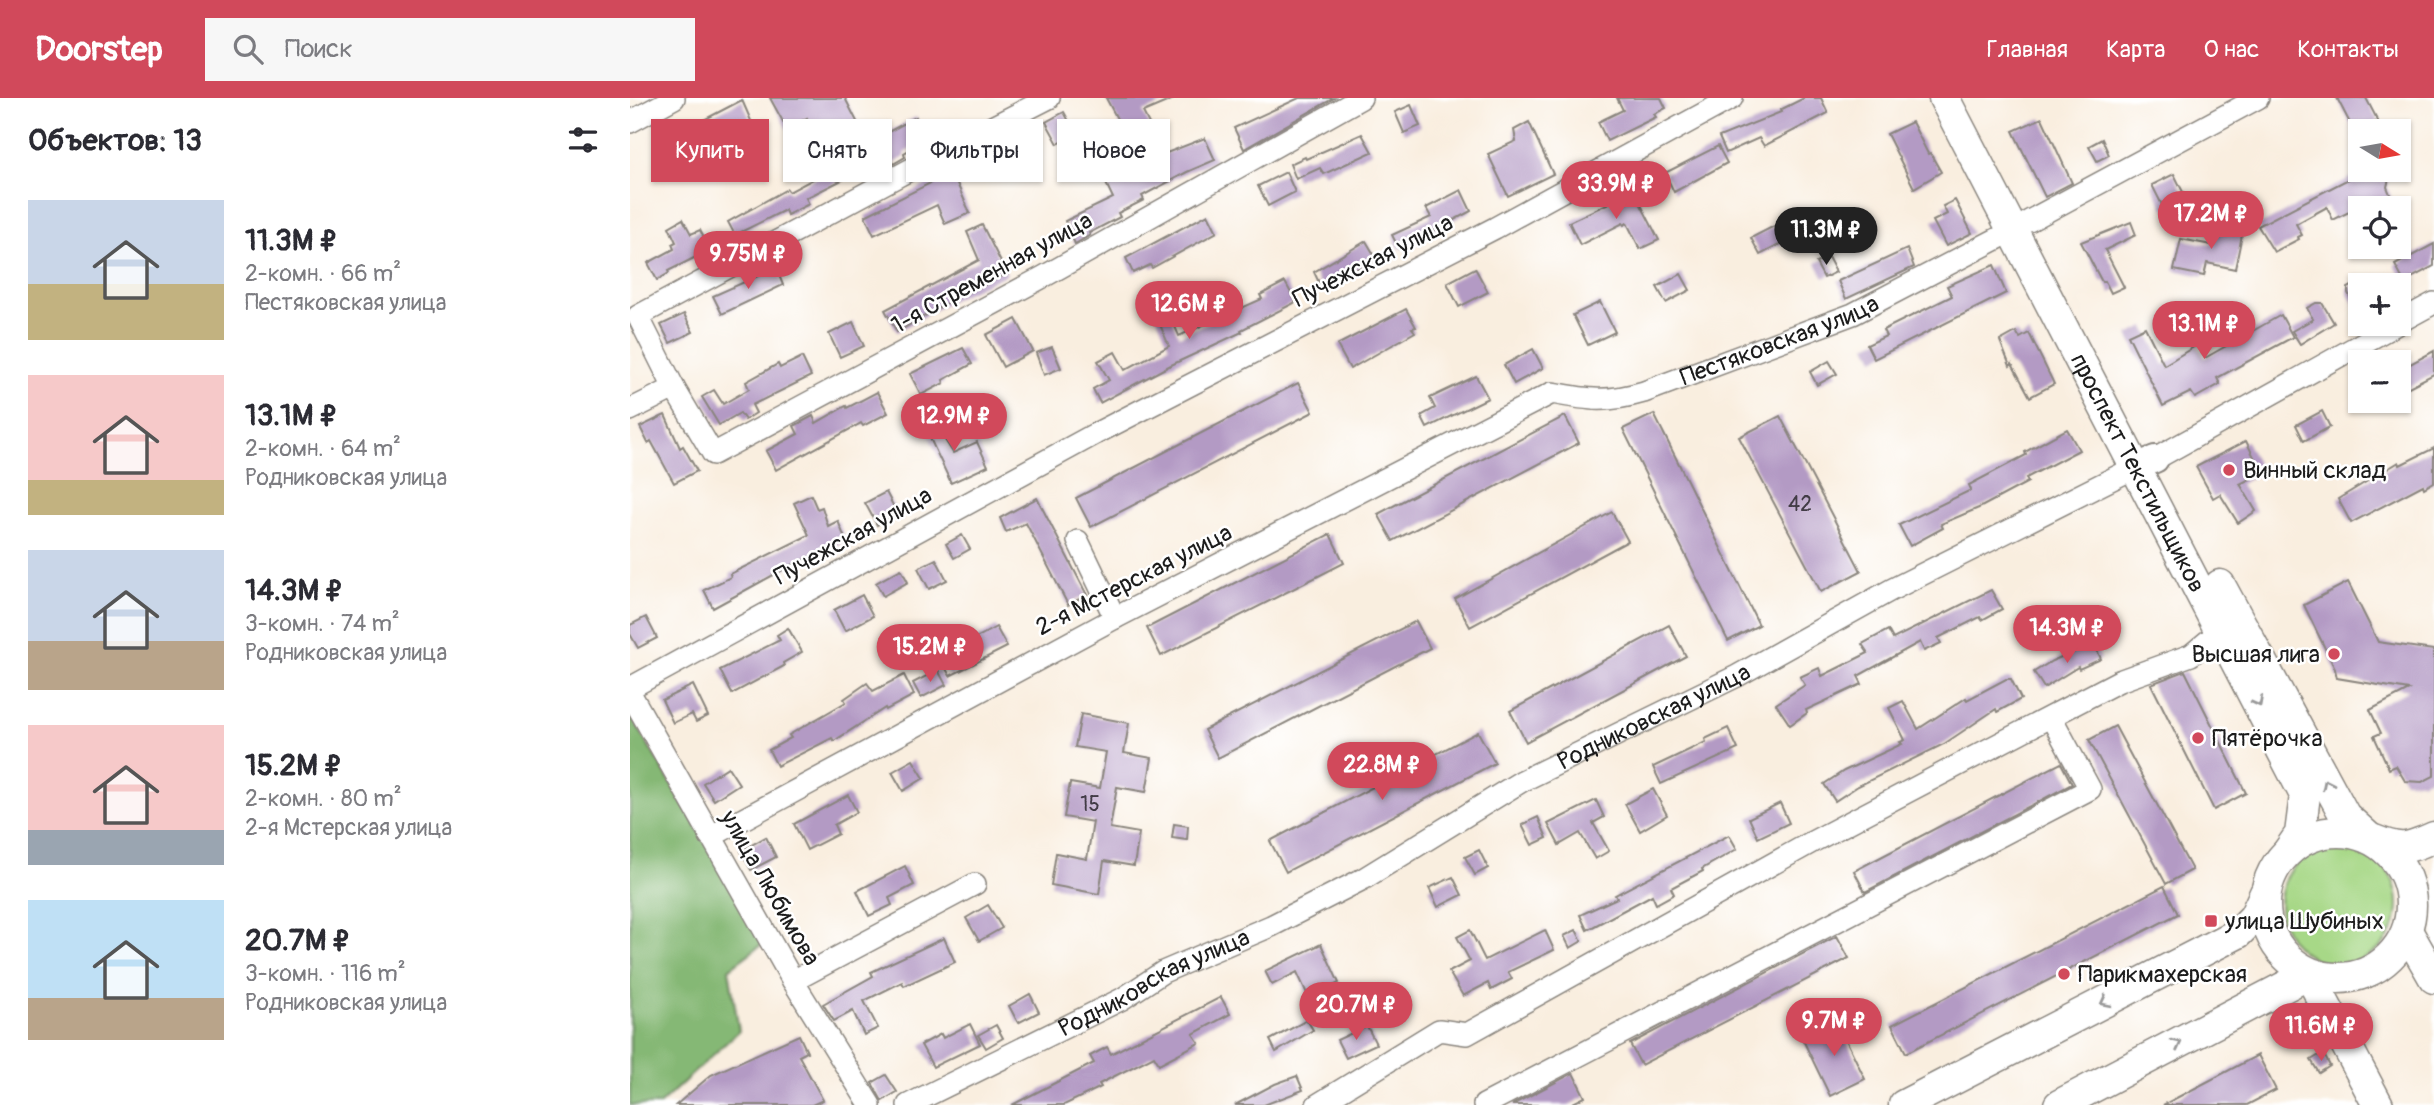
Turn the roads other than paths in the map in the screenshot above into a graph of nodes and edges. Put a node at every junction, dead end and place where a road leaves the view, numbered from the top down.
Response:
1 (674, 98) edge
2 (1049, 98) edge
3 (1361, 98) edge
4 (1732, 98) edge
5 (1944, 98) edge
6 (1966, 98) edge
7 (2258, 98) edge
8 (630, 122) edge
9 (2020, 226) junction
10 (2434, 303) edge
11 (2411, 316) edge
12 (2375, 336) edge
13 (674, 388) junction
14 (1590, 400) joint
15 (630, 410) edge
16 (2146, 463) junction
17 (1078, 541) dead end
18 (1115, 618) junction
19 (2221, 630) junction
20 (630, 688) edge
21 (630, 693) edge
22 (2051, 717) junction
23 (709, 837) junction
24 (2434, 837) edge
25 (2370, 839) junction
26 (2289, 850) junction
27 (975, 884) dead end
28 (2265, 893) junction
29 (2417, 919) edge
30 (2309, 974) junction
31 (2434, 978) edge
32 (793, 981) junction
33 (870, 1105) edge
34 (908, 1105) edge
35 (1317, 1105) edge
36 (1484, 1105) edge
37 (1904, 1105) edge
38 (2059, 1105) edge
39 (2378, 1105) edge

1 - 8 street
2 - 13 street
3 - 13 street, 1-я Стременная улица
4 - 20 street, Пучежская улица
5 - 9 main road, проспект Текстильщиков
6 - 9 main road, проспект Текстильщиков
7 - 9 street, Пестяковская улица
9 - 14 street, Пестяковская улица
9 - 16 main road, проспект Текстильщиков
10 - 11 street, Родниковская улица
12 - 16 street, Родниковская улица
13 - 15 street
14 - 18 street, 2-я Мстерская улица
16 - 19 main road, проспект Текстильщиков
25 -> 16 main road, проспект Текстильщиков
16 - 34 street, Родниковская улица
17 - 18 street
18 - 23 street, 2-я Мстерская улица
19 - 22 street
19 -> 26 main road, проспект Текстильщиков
21 - 23 street, улица Любимова
22 - 35 street
22 - 36 street
23 - 32 street, улица Любимова
24 - 25 main road
25 - 26 main road
25 - 29 main road
26 - 28 main road
27 - 32 street
28 - 30 main road
28 -> 37 main road
29 - 30 main road
29 - 31 main road
38 -> 30 main road
30 - 39 main road
32 - 33 street, улица Любимова

